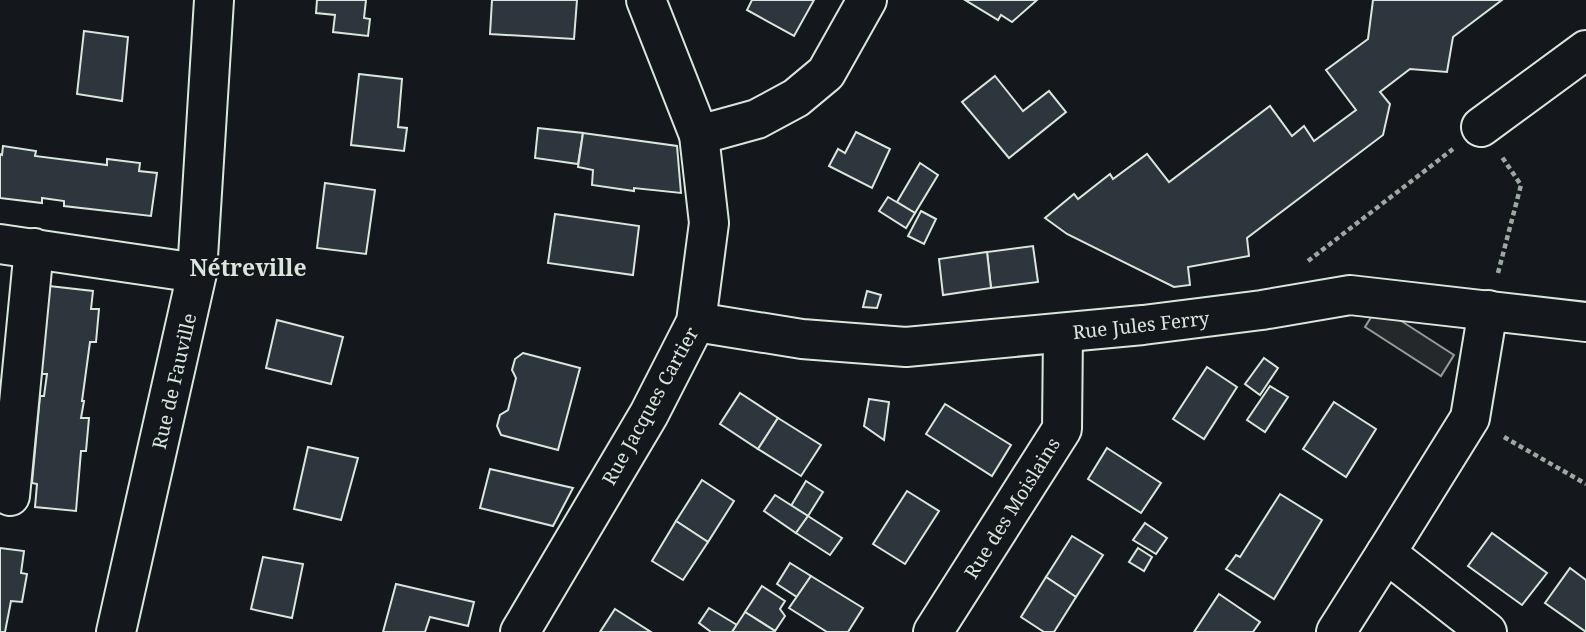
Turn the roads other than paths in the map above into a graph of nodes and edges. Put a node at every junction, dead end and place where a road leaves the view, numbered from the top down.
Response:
1 (214, 0) edge
2 (646, 0) edge
3 (867, 0) edge
4 (1586, 50) edge
5 (1481, 127) road end
6 (698, 135) junction
7 (17, 246) edge
8 (197, 274) junction
9 (1488, 310) junction
10 (696, 322) junction
11 (1586, 322) edge
12 (1063, 333) junction
13 (10, 496) dead end
14 (1386, 553) junction
15 (116, 632) edge
16 (520, 632) edge
17 (933, 632) edge
18 (1336, 632) edge
19 (1487, 632) edge

1 - 8 street, Rue de Fauville
2 - 6 street, Rue Jacques Cartier
3 - 6 street
4 - 5 street
6 - 10 street, Rue Jacques Cartier
7 - 8 street
7 - 13 street
8 - 15 street, Rue de Fauville
9 - 11 street, Rue Jules Ferry
9 - 12 street, Rue Jules Ferry
9 - 14 street
10 - 12 street, Rue Jules Ferry
10 - 16 street, Rue Jacques Cartier
12 - 17 street, Rue des Moislains
14 - 18 street
14 - 19 street

